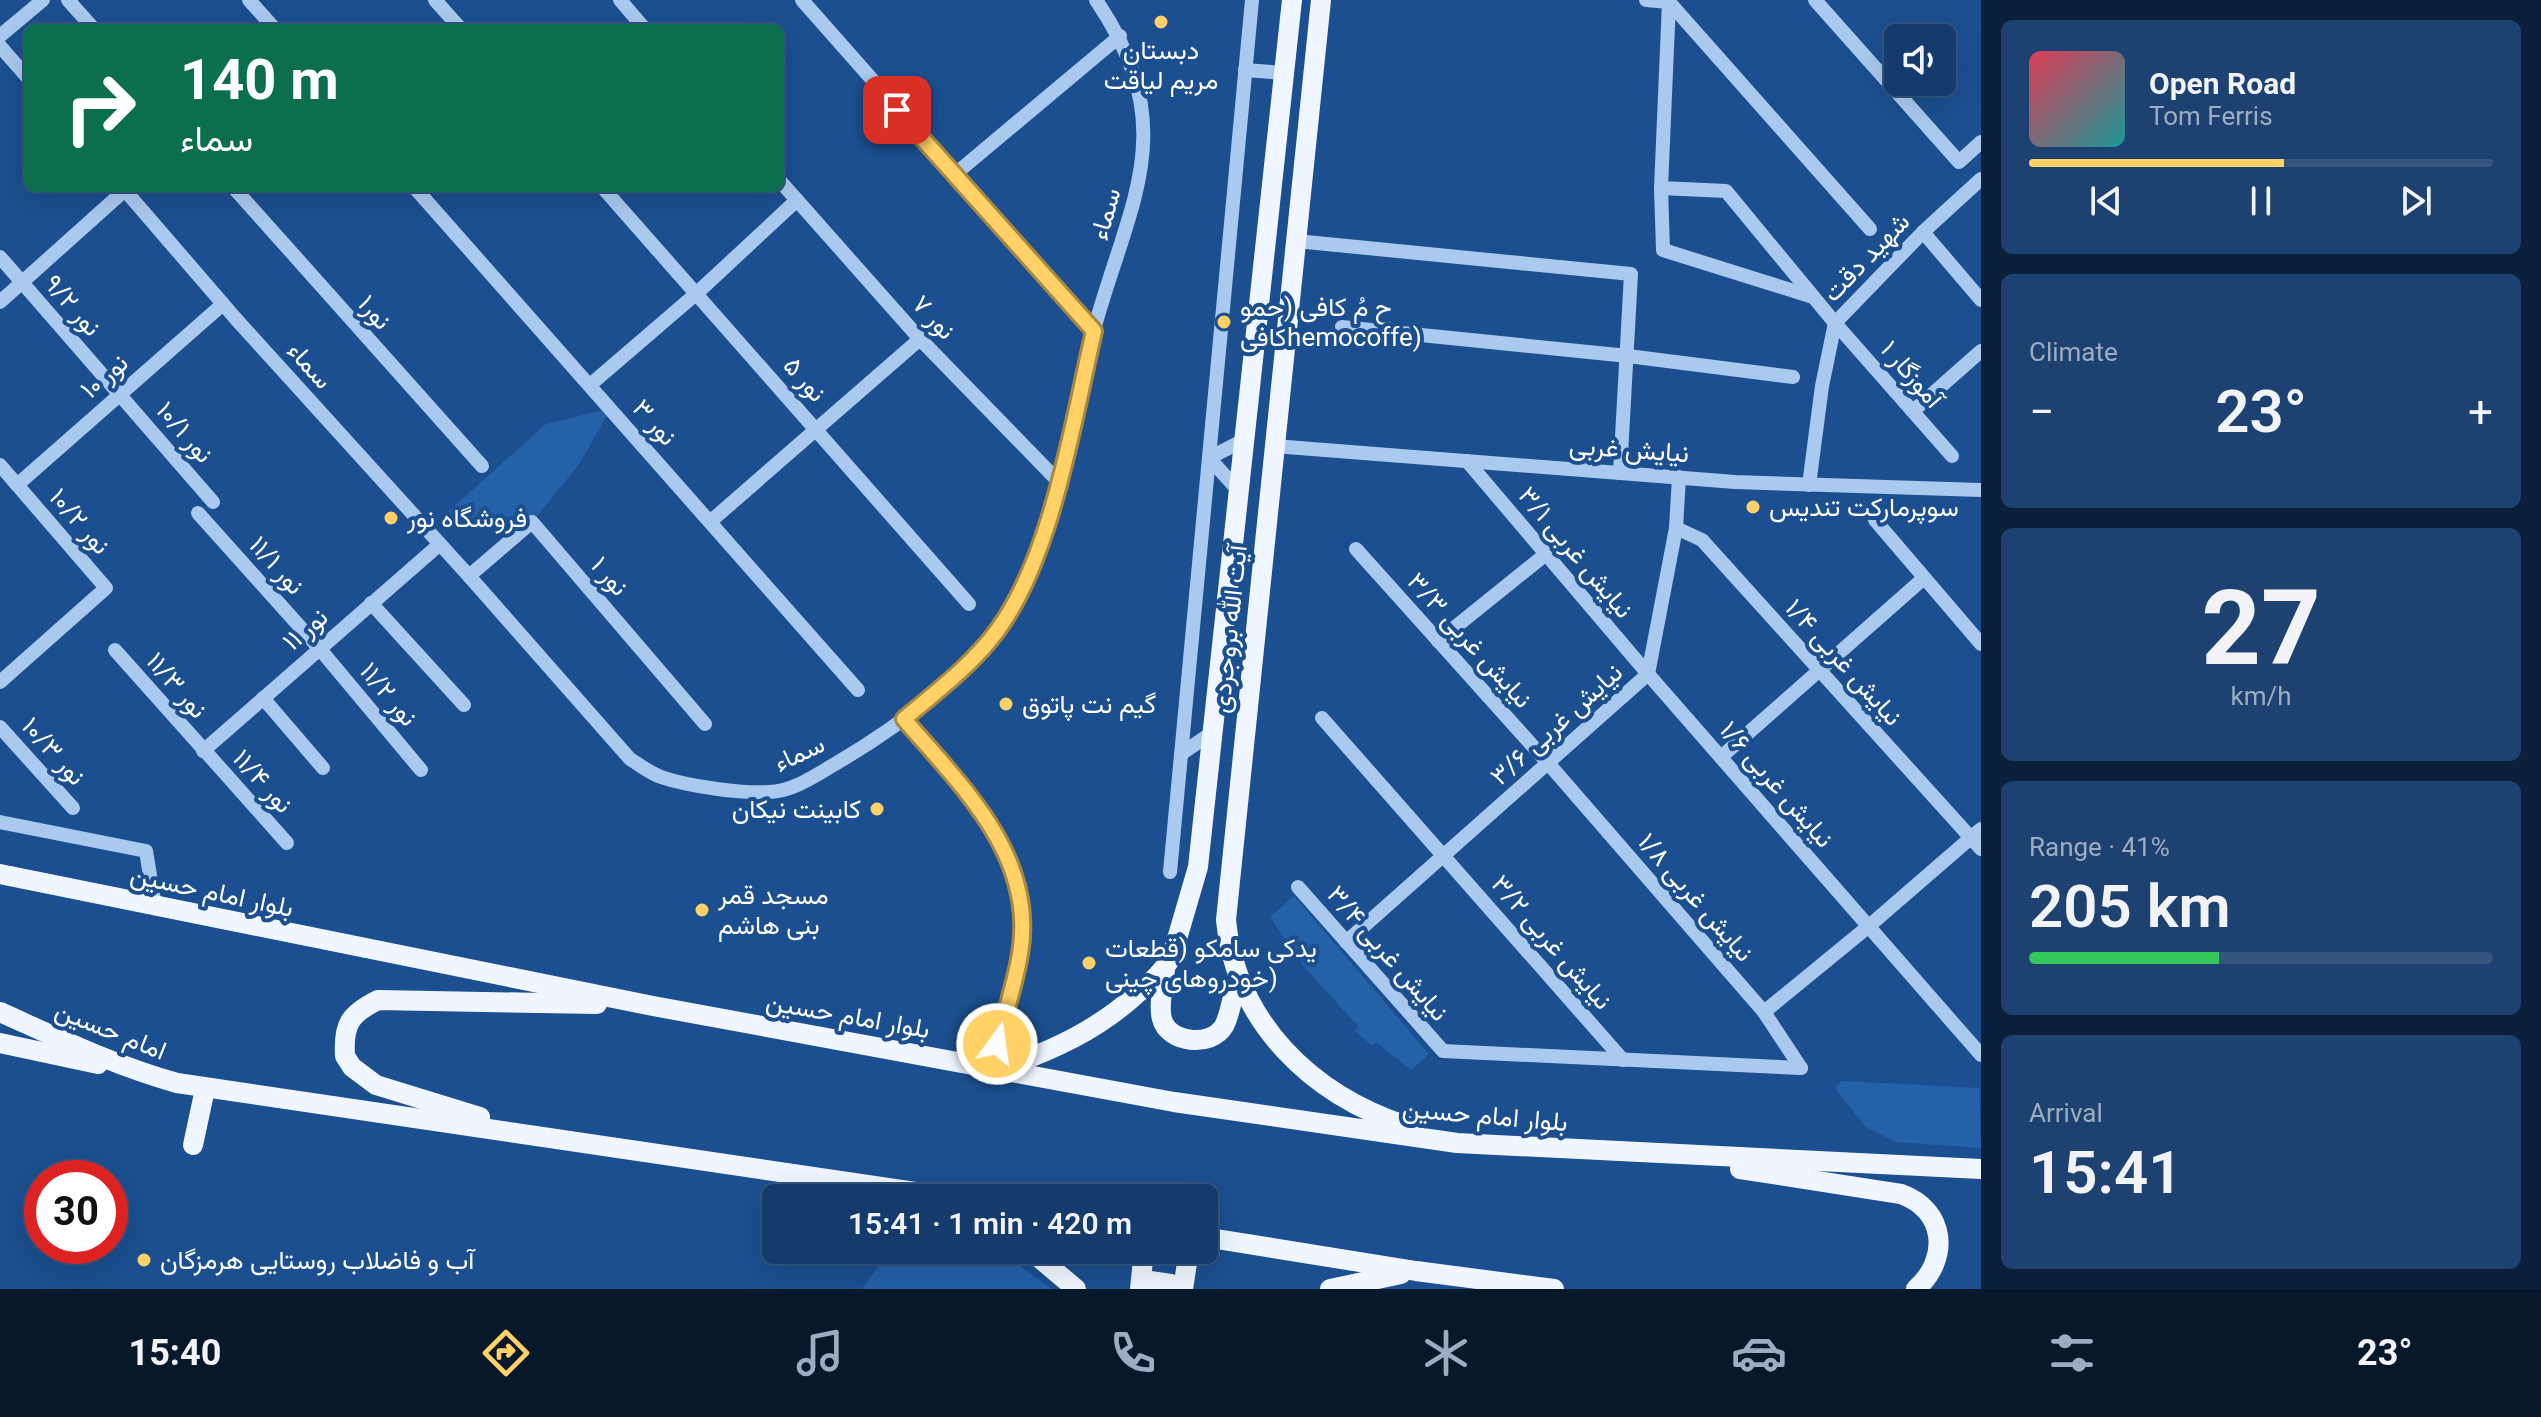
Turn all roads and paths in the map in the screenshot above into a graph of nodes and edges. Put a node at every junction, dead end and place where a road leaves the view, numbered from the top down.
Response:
1 (43, 0) edge
2 (68, 0) edge
3 (249, 0) edge
4 (435, 0) edge
5 (620, 0) edge
6 (802, 0) edge
7 (1096, 0) edge
8 (1252, 0) edge
9 (1292, 0) edge
10 (1321, 0) edge
11 (1646, 0) edge
12 (1815, 0) edge
13 (1669, 2) edge
14 (89, 24) edge
15 (270, 24) edge
16 (456, 24) edge
17 (641, 24) edge
18 (0, 36) edge
19 (1120, 36) junction
20 (0, 46) edge
21 (1245, 70) junction
22 (24, 73) edge
23 (1284, 73) junction
24 (1981, 142) edge
25 (954, 175) junction
26 (1981, 179) edge
27 (784, 185) edge
28 (1661, 188) junction
29 (121, 192) edge
30 (127, 192) edge
31 (238, 192) edge
32 (419, 192) edge
33 (607, 192) edge
34 (797, 200) junction
35 (1870, 229) dead end
36 (1923, 232) junction
37 (1296, 241) junction
38 (0, 257) edge
39 (22, 282) junction
40 (697, 293) junction
41 (1814, 297) junction
42 (1981, 300) edge
43 (0, 302) edge
44 (223, 304) junction
45 (1835, 323) junction
46 (1342, 327) dead end
47 (1094, 331) junction
48 (920, 339) junction
49 (1981, 351) edge
50 (1628, 356) junction
51 (1793, 377) dead end
52 (590, 385) junction
53 (120, 395) junction
54 (1913, 411) junction
55 (817, 429) junction
56 (1244, 440) junction
57 (1274, 446) junction
58 (1952, 456) dead end
59 (1209, 458) junction
60 (1467, 461) junction
61 (0, 465) edge
62 (482, 466) dead end
63 (1620, 473) junction
64 (1679, 477) junction
65 (1058, 481) junction
66 (17, 485) junction
67 (1809, 485) junction
68 (1981, 490) edge
69 (1239, 491) junction
70 (213, 502) dead end
71 (198, 513) dead end
72 (1875, 520) dead end
73 (711, 521) junction
74 (1676, 528) junction
75 (440, 544) junction
76 (1356, 549) dead end
77 (1546, 554) junction
78 (469, 576) junction
79 (1924, 578) junction
80 (371, 603) junction
81 (969, 604) dead end
82 (1438, 641) junction
83 (1981, 644) edge
84 (319, 648) junction
85 (115, 650) dead end
86 (1819, 670) junction
87 (1648, 674) junction
88 (2, 675) edge
89 (858, 690) dead end
90 (263, 698) junction
91 (464, 705) dead end
92 (1322, 718) dead end
93 (904, 719) junction
94 (705, 724) dead end
95 (0, 727) edge
96 (1213, 732) junction
97 (203, 751) junction
98 (1181, 754) junction
99 (1721, 757) junction
100 (1548, 763) junction
101 (323, 768) dead end
102 (421, 770) dead end
103 (73, 808) dead end
104 (0, 822) edge
105 (1976, 833) edge
106 (287, 843) dead end
107 (1981, 849) edge
108 (1443, 856) junction
109 (1170, 872) dead end
110 (0, 874) edge
111 (1298, 887) dead end
112 (155, 906) junction
113 (1869, 926) junction
114 (1346, 942) junction
115 (1165, 969) junction
116 (1237, 978) junction
117 (653, 1006) junction
118 (0, 1012) edge
119 (1764, 1012) junction
120 (0, 1043) edge
121 (1981, 1055) edge
122 (1623, 1060) junction
123 (994, 1069) junction
124 (141, 1073) junction
125 (205, 1089) junction
126 (512, 1131) junction
127 (1457, 1143) junction
128 (193, 1145) dead end
129 (1631, 1152) junction
130 (1981, 1169) edge
131 (861, 1184) edge
132 (1218, 1239) edge
133 (1047, 1264) edge
134 (1143, 1264) edge
135 (1187, 1264) edge
136 (1416, 1271) junction
137 (1076, 1289) edge
138 (1141, 1289) edge
139 (1176, 1289) edge
140 (1183, 1289) edge
141 (1330, 1289) edge
142 (1554, 1289) edge
143 (1916, 1289) edge

1 - 18 street
2 - 14 street
3 - 15 street
4 - 16 street
5 - 17 street
6 - 25 street
7 - 19 street, سماء
8 - 21 street
9 - 23 main road, آیت الله بروجردی
10 - 37 main road, آیت الله بروجردی
11 - 13 street
12 - 24 street
13 - 28 street
13 - 35 street
19 - 25 street
19 - 47 street, سماء
20 - 22 street
21 - 23 street
21 - 59 street
23 - 56 main road, آیت الله بروجردی
25 - 47 street
26 - 36 street, شهید دقت
27 - 34 street, نور ۷
28 - 41 street, آموزگار ۱
28 - 41 street
29 - 39 street
30 - 44 street, سماء
31 - 62 street, نور۱
32 - 52 street, نور ۳
33 - 40 street, نور ۵
34 - 40 street
34 - 48 street, نور ۷
36 - 42 street
36 - 45 street, شهید دقت
37 - 50 street
37 - 57 main road, آیت الله بروجردی
38 - 39 street, نور ۹/۲
39 - 43 street
39 - 53 street, نور ۹/۲
40 - 52 street
40 - 55 street, نور ۵
41 - 45 street, آموزگار ۱
44 - 53 street, نور ۱۰
44 - 75 street, سماء
45 - 54 street, آموزگار ۱
45 - 67 street, شهید دقت
46 - 50 street
47 - 65 street, سماء
48 - 55 street
48 - 65 street, نور ۷
49 - 54 street
50 - 51 street
50 - 63 street
52 - 73 street, نور ۳
53 - 66 street, نور ۱۰
53 - 70 street, نور ۱۰/۱
54 - 58 street, آموزگار ۱
55 - 73 street
55 - 81 street, نور ۵
56 - 59 street
56 - 69 main road, آیت الله بروجردی
57 - 60 street, نیایش غربی
57 - 116 main road, آیت الله بروجردی
59 - 69 street
59 - 98 street
60 - 63 street, نیایش غربی
60 - 77 street, نیایش غربی ۳/۱
61 - 66 street, نور ۱۰/۲
63 - 64 street, نیایش غربی
64 - 67 street, نیایش غربی
64 - 74 street, نیایش غربی ۳/۶
65 - 93 street, سماء
66 - 88 street, نور ۱۰/۲
67 - 68 street, نیایش غربی
69 - 96 main road, آیت الله بروجردی
71 - 84 street, نور ۱۱/۱
72 - 79 street
73 - 89 street, نور ۳
74 - 86 street, نیایش غربی ۱/۴
74 - 87 street, نیایش غربی ۳/۶
75 - 78 street, سماء
75 - 80 street, نور ۱۱
76 - 82 street, نیایش غربی ۳/۳
77 - 82 street
77 - 87 street, نیایش غربی ۳/۱
78 - 93 street, سماء
78 - 94 street, نور ۱
79 - 83 street
79 - 86 street
80 - 84 street, نور ۱۱
80 - 91 street
82 - 100 street, نیایش غربی ۳/۳
84 - 90 street, نور ۱۱
84 - 102 street, نور ۱۱/۲
85 - 97 street, نور ۱۱/۳
86 - 99 street
86 - 105 street, نیایش غربی ۱/۴
87 - 99 street, نیایش غربی ۱/۶
87 - 100 street, نیایش غربی ۳/۶
90 - 97 street, نور ۱۱
90 - 101 street
92 - 108 street, نیایش غربی ۳/۲
93 - 123 street
95 - 103 street, نور ۱۰/۳
96 - 98 street
96 - 115 main road, آیت الله بروجردی
97 - 106 street, نور ۱۱/۴
98 - 109 street
99 - 113 street, نیایش غربی ۱/۶
100 - 108 street, نیایش غربی ۳/۶
100 - 119 street, نیایش غربی ۱/۸
104 - 112 street
105 - 107 street, نیایش غربی ۱/۴
105 - 113 street
108 - 114 street, نیایش غربی ۳/۶
108 - 122 street, نیایش غربی ۳/۲
110 - 112 main road, بلوار امام حسین
111 - 114 street, نیایش غربی ۳/۴
112 - 117 main road, بلوار امام حسین
113 - 119 street
113 - 121 street, نیایش غربی ۱/۶
114 - 122 street, نیایش غربی ۳/۴
115 - 116 main road
115 - 123 main road, آیت الله بروجردی
116 - 127 main road, آیت الله بروجردی
117 - 123 main road, بلوار امام حسین
117 - 126 main road
118 - 124 main road, امام حسین
119 - 122 street, نیایش غربی ۱/۸
120 - 124 main road
123 - 127 main road, بلوار امام حسین
124 - 125 main road, امام حسین
125 - 126 main road
125 - 128 main road
126 - 131 main road
127 - 129 main road, بلوار امام حسین
129 - 130 main road, بلوار امام حسین
129 - 143 main road
132 - 136 main road
133 - 137 main road
134 - 138 main road
135 - 140 main road
136 - 141 main road
136 - 142 main road
138 - 139 main road

